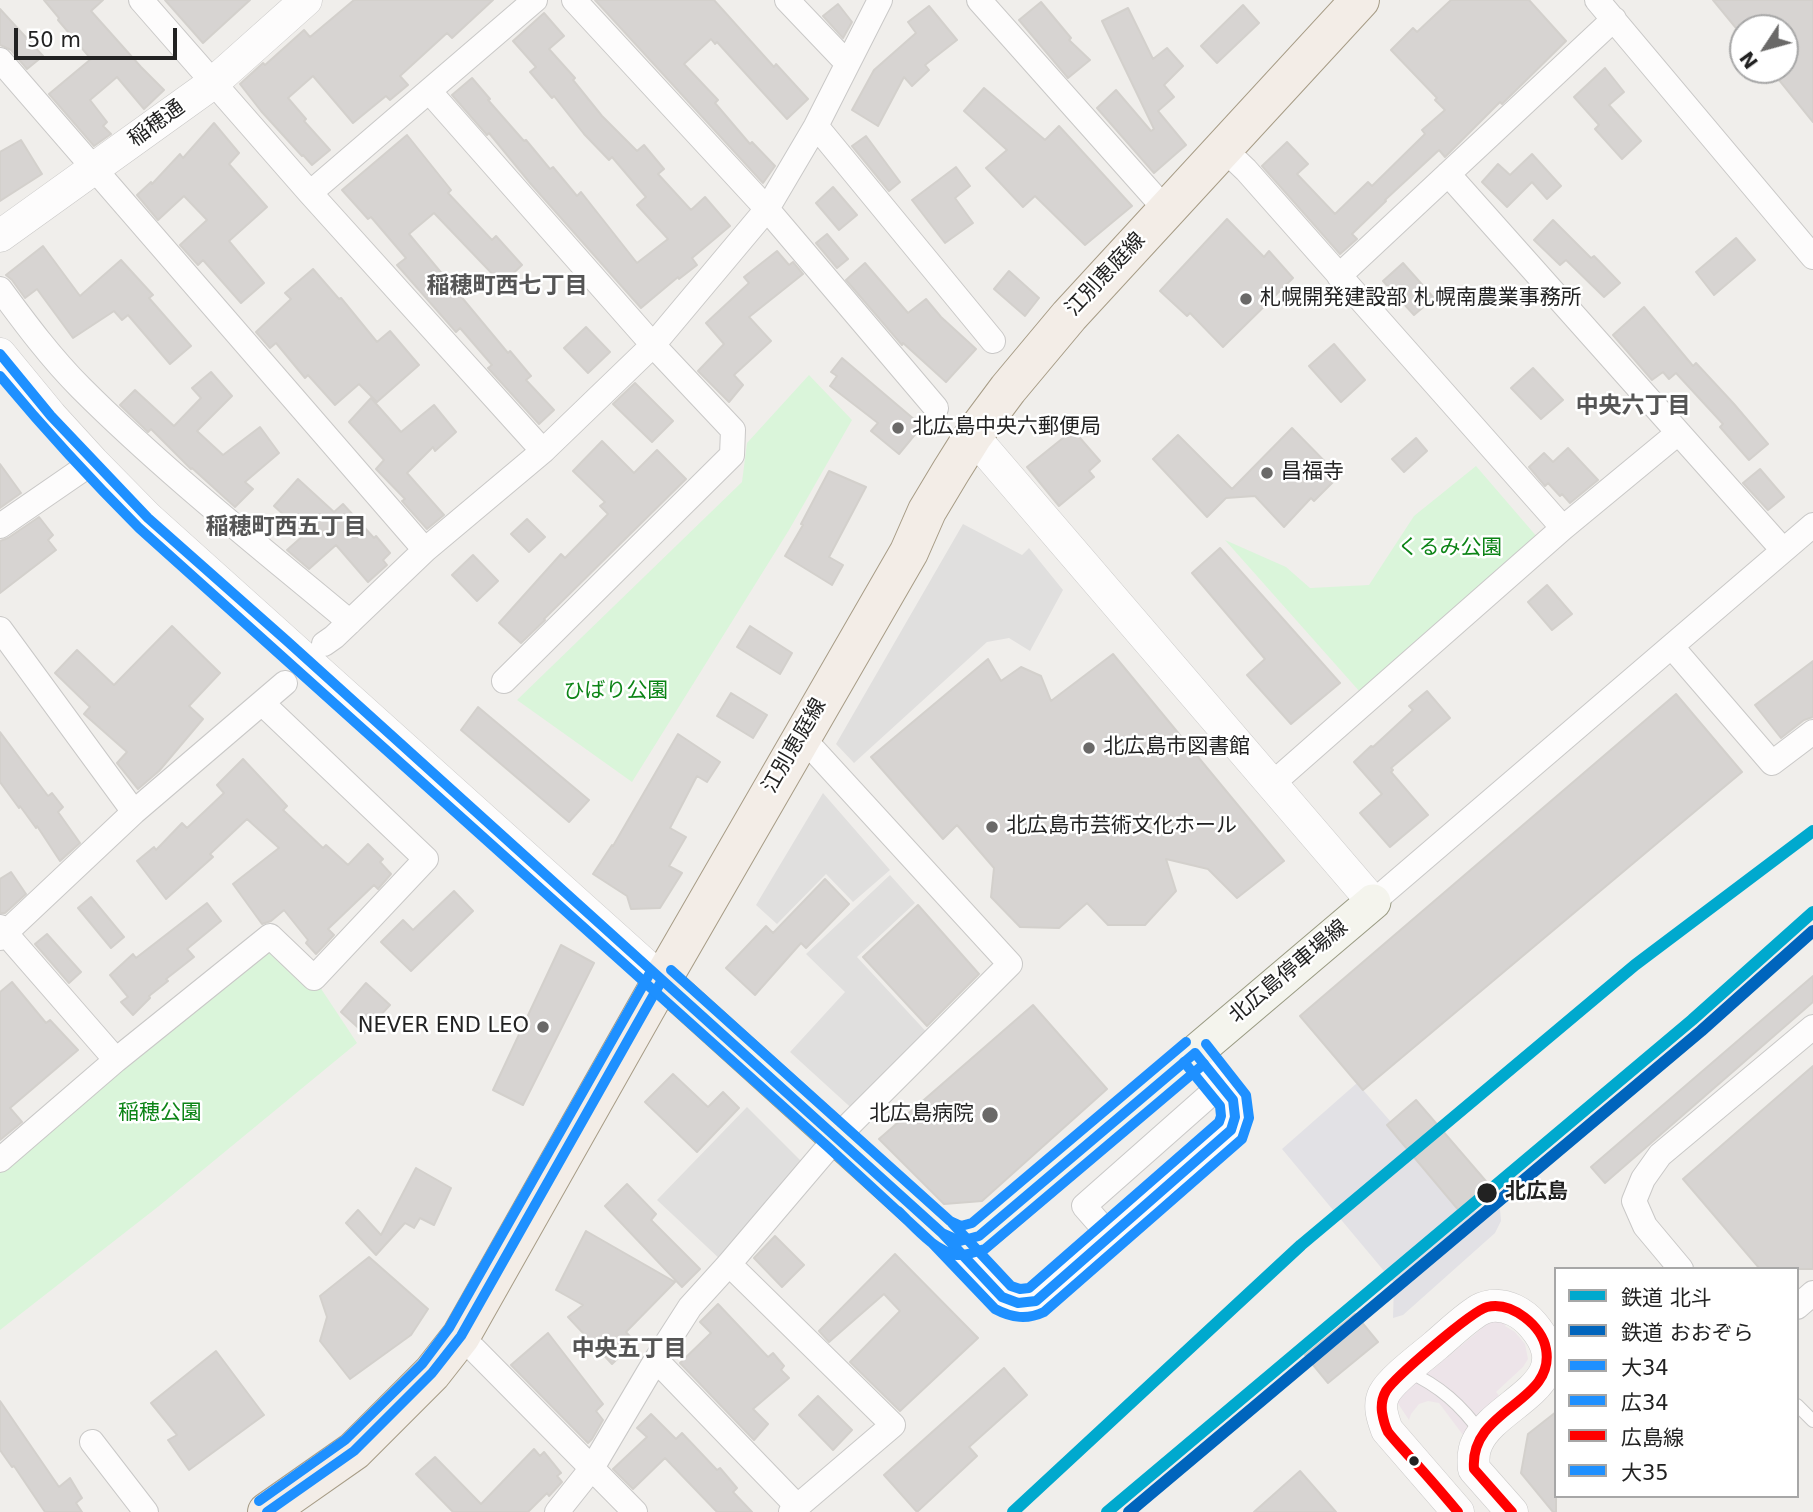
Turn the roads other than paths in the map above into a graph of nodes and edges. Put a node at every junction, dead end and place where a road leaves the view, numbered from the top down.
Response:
1 (141, 0) edge
2 (306, 0) edge
3 (535, 0) edge
4 (574, 0) edge
5 (787, 0) edge
6 (880, 0) edge
7 (979, 0) edge
8 (1360, 0) edge
9 (1597, 0) edge
10 (1614, 19) junction
11 (0, 60) edge
12 (847, 63) junction
13 (213, 82) junction
14 (429, 91) junction
15 (816, 126) junction
16 (1224, 149) junction
17 (94, 170) junction
18 (1448, 174) junction
19 (310, 193) junction
20 (767, 209) junction
21 (1166, 210) junction
22 (0, 236) edge
23 (1813, 257) edge
24 (1339, 276) junction
25 (0, 289) edge
26 (993, 341) dead end
27 (653, 345) junction
28 (0, 354) edge
29 (936, 408) dead end
30 (1678, 433) junction
31 (973, 436) junction
32 (543, 451) junction
33 (93, 462) junction
34 (1813, 525) edge
35 (0, 526) edge
36 (1563, 528) junction
37 (425, 550) junction
38 (1783, 550) junction
39 (349, 622) junction
40 (0, 629) edge
41 (324, 644) dead end
42 (1672, 647) junction
43 (504, 681) dead end
44 (285, 683) dead end
45 (262, 703) junction
46 (1813, 732) edge
47 (801, 736) junction
48 (1272, 784) junction
49 (134, 812) junction
50 (1373, 902) junction
51 (2, 933) edge
52 (662, 979) junction
53 (1813, 1027) edge
54 (1195, 1053) junction
55 (116, 1059) junction
56 (1222, 1084) junction
57 (837, 1138) junction
58 (0, 1160) edge
59 (942, 1233) junction
60 (1111, 1237) junction
61 (729, 1264) junction
62 (1679, 1267) edge
63 (1813, 1293) edge
64 (1799, 1305) edge
65 (461, 1336) junction
66 (656, 1360) junction
67 (1406, 1371) junction
68 (1799, 1407) edge
69 (1813, 1421) edge
70 (1482, 1434) junction
71 (92, 1442) dead end
72 (592, 1468) junction
73 (794, 1509) edge
74 (146, 1512) edge
75 (267, 1512) edge
76 (557, 1512) edge
77 (635, 1512) edge
78 (1458, 1512) edge
79 (1512, 1512) edge

1 - 13 street
2 - 13 street, 稲穂通
3 - 14 street
4 - 20 street
5 - 12 street
6 - 12 street
7 - 21 street
8 - 16 main road, 江別恵庭線
9 - 10 street
10 - 18 street
10 - 23 street
11 - 17 street
12 - 15 street
13 - 17 street, 稲穂通
13 - 19 street
14 - 19 street
14 - 27 street
15 - 20 street
15 - 26 street
16 - 21 main road, 江別恵庭線
16 - 24 street
17 - 22 street, 稲穂通
17 - 37 street
18 - 24 street
18 - 30 street
19 - 32 street
20 - 27 street
20 - 29 street
21 - 31 main road, 江別恵庭線
24 - 36 street
25 - 39 street
27 - 32 street
27 - 43 street
28 - 33 street
30 - 36 street
30 - 38 street
31 - 47 main road, 江別恵庭線
31 - 48 street
32 - 37 street
33 - 35 street
33 - 52 street
34 - 38 street
36 - 48 street
37 - 39 street
38 - 42 street
39 - 41 street
40 - 49 street
42 - 46 street
42 - 50 street
44 - 45 street
45 - 49 street
45 - 55 street
47 - 52 main road, 江別恵庭線
47 - 57 street
48 - 50 street
49 - 51 street
50 - 54 main road, 北広島停車場線
51 - 55 street
52 - 57 main road
52 - 65 main road, 江別恵庭線
53 - 62 street
54 - 56 street
54 - 59 main road, 北広島停車場線
55 - 58 street
56 - 60 street
56 - 60 street
57 - 59 main road
57 - 61 street
59 - 60 street
61 - 66 street
61 - 73 street
63 - 64 street
65 - 72 street
65 - 75 main road, 江別恵庭線
66 - 72 street
66 - 73 street
67 - 70 lane
67 - 70 street
67 - 78 street
68 - 69 lane
70 - 79 street
71 - 74 street
72 - 76 street
72 - 77 street

